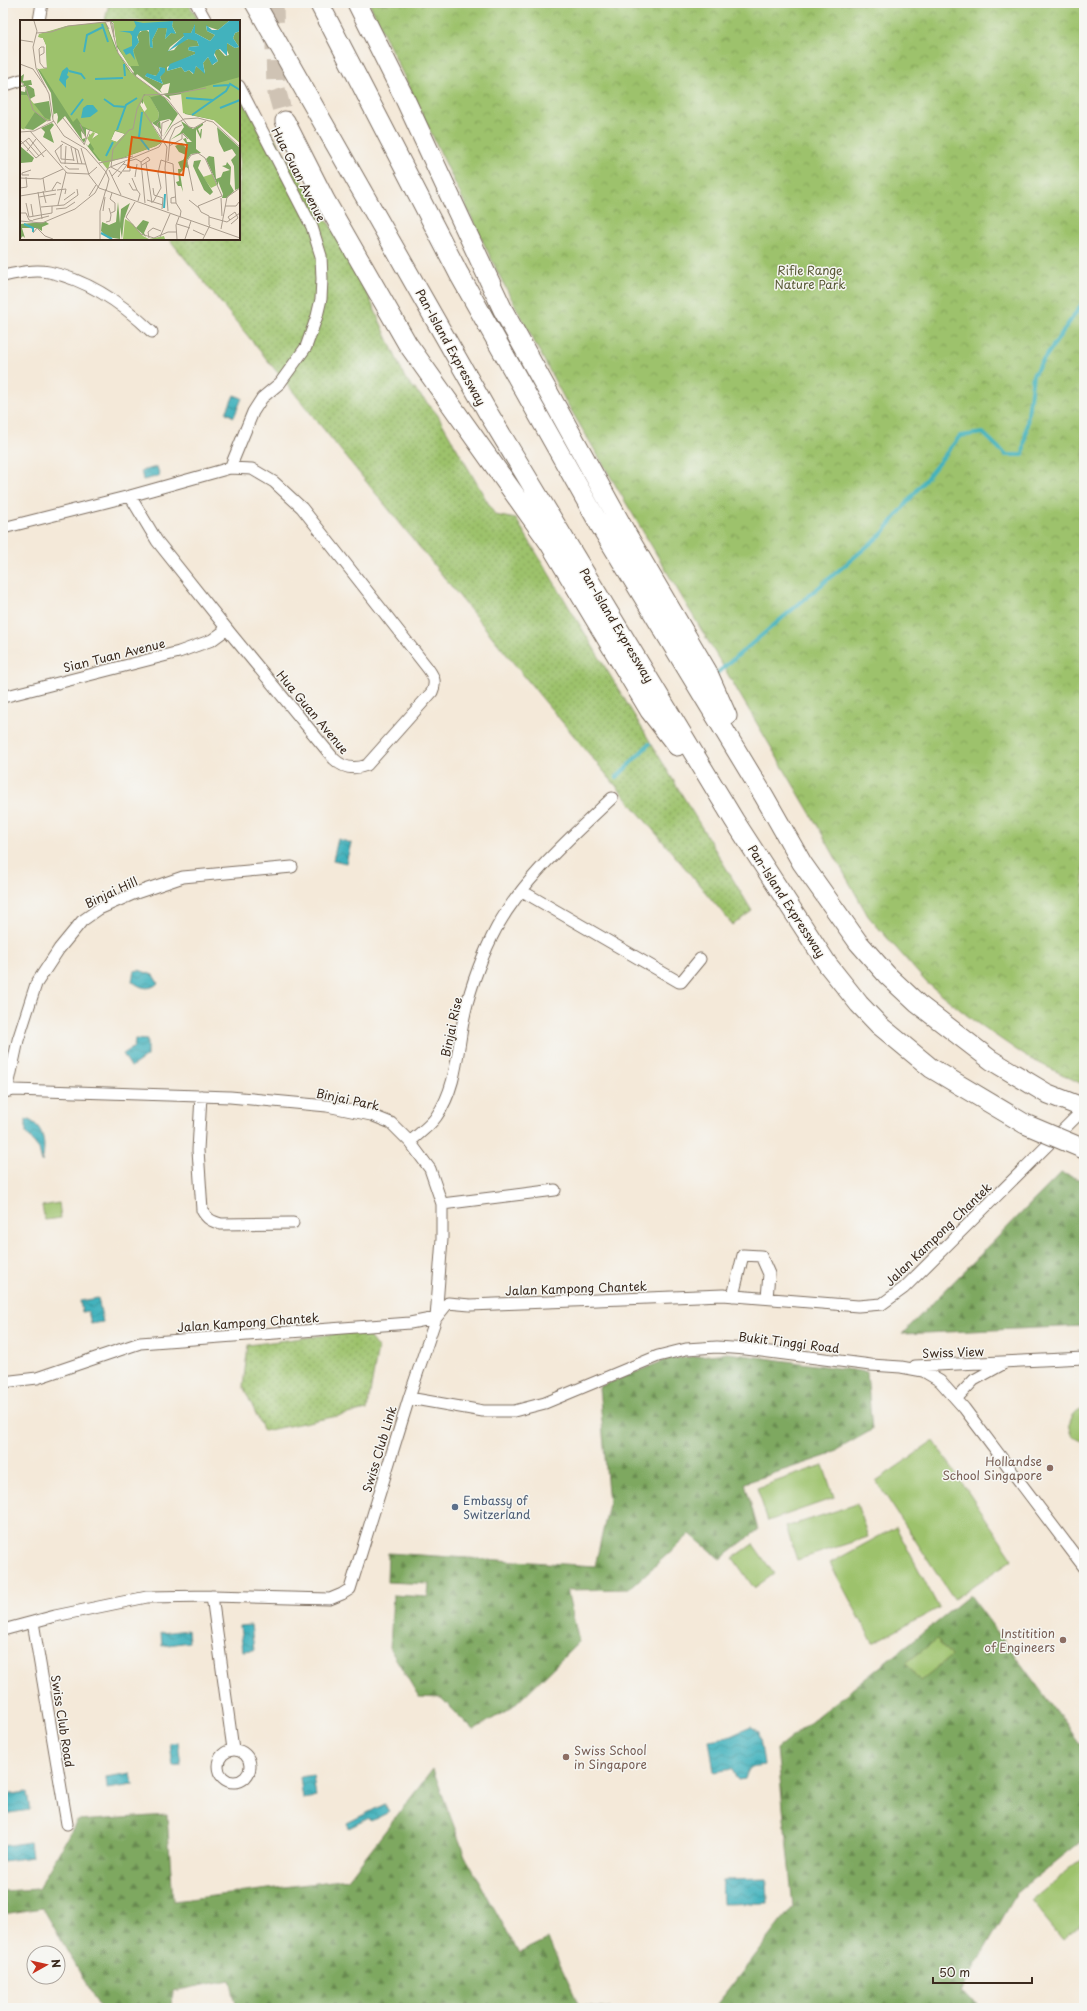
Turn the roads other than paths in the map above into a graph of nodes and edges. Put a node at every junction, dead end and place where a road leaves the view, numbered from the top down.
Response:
1 (42, 3) edge
2 (196, 3) edge
3 (255, 3) edge
4 (319, 3) edge
5 (357, 3) edge
6 (39, 20) edge
7 (205, 20) edge
8 (20, 80) edge
9 (3, 86) edge
10 (240, 88) edge
11 (285, 121) tunnel mouth
12 (3, 276) edge
13 (152, 332) dead end
14 (230, 468) junction
15 (130, 496) junction
16 (3, 528) edge
17 (227, 630) junction
18 (3, 697) edge
19 (764, 796) junction
20 (612, 798) dead end
21 (734, 820) junction
22 (292, 867) dead end
23 (522, 891) junction
24 (700, 959) dead end
25 (5, 1091) edge
26 (201, 1096) junction
27 (1084, 1109) edge
28 (410, 1142) junction
29 (1084, 1149) edge
30 (555, 1190) dead end
31 (442, 1204) junction
32 (293, 1223) dead end
33 (733, 1296) junction
34 (767, 1298) junction
35 (436, 1318) junction
36 (1084, 1358) edge
37 (1006, 1363) junction
38 (901, 1367) junction
39 (3, 1382) edge
40 (409, 1398) junction
41 (956, 1398) junction
42 (1084, 1567) edge
43 (212, 1596) junction
44 (33, 1622) junction
45 (3, 1630) edge
46 (232, 1750) dead end
47 (67, 1824) dead end

1 - 6 street
2 - 7 street
3 - 21 highway, Pan-Island Expressway
4 - 19 highway
5 - 19 highway
8 - 9 street
10 - 14 street, Hua Guan Avenue
11 - 21 highway
12 - 13 street
14 - 15 street, Hua Guan Avenue
14 - 17 street, Hua Guan Avenue
15 - 16 street, Hua Guan Avenue
15 - 17 street, Hua Guan Avenue
17 - 18 street, Sian Tuan Avenue
19 - 27 highway
20 - 23 street, Binjai Rise
21 - 29 highway, Pan-Island Expressway, bridge
22 - 25 street, Binjai Hill
23 - 24 street
23 - 28 street, Binjai Rise
25 - 26 street, Binjai Park
26 - 28 street, Binjai Park
26 - 32 street
27 - 34 street, Jalan Kampong Chantek
28 - 31 street, Binjai Park
30 - 31 street
31 - 35 street, Binjai Park
33 - 34 street, Jalan Kampong Chantek
33 - 34 street
33 - 35 street, Jalan Kampong Chantek
35 - 39 street, Jalan Kampong Chantek
35 - 40 street, Swiss Club Link
36 - 37 street, Swiss View
37 - 38 street, Swiss View
37 - 41 street, Swiss View
38 - 40 street, Bukit Tinggi Road
38 - 41 street, Bukit Tinggi Road
40 - 43 street, Swiss Club Link
41 - 42 street, Bukit Tinggi Road
43 - 44 street
43 - 46 street
44 - 45 street
44 - 47 street, Swiss Club Road

